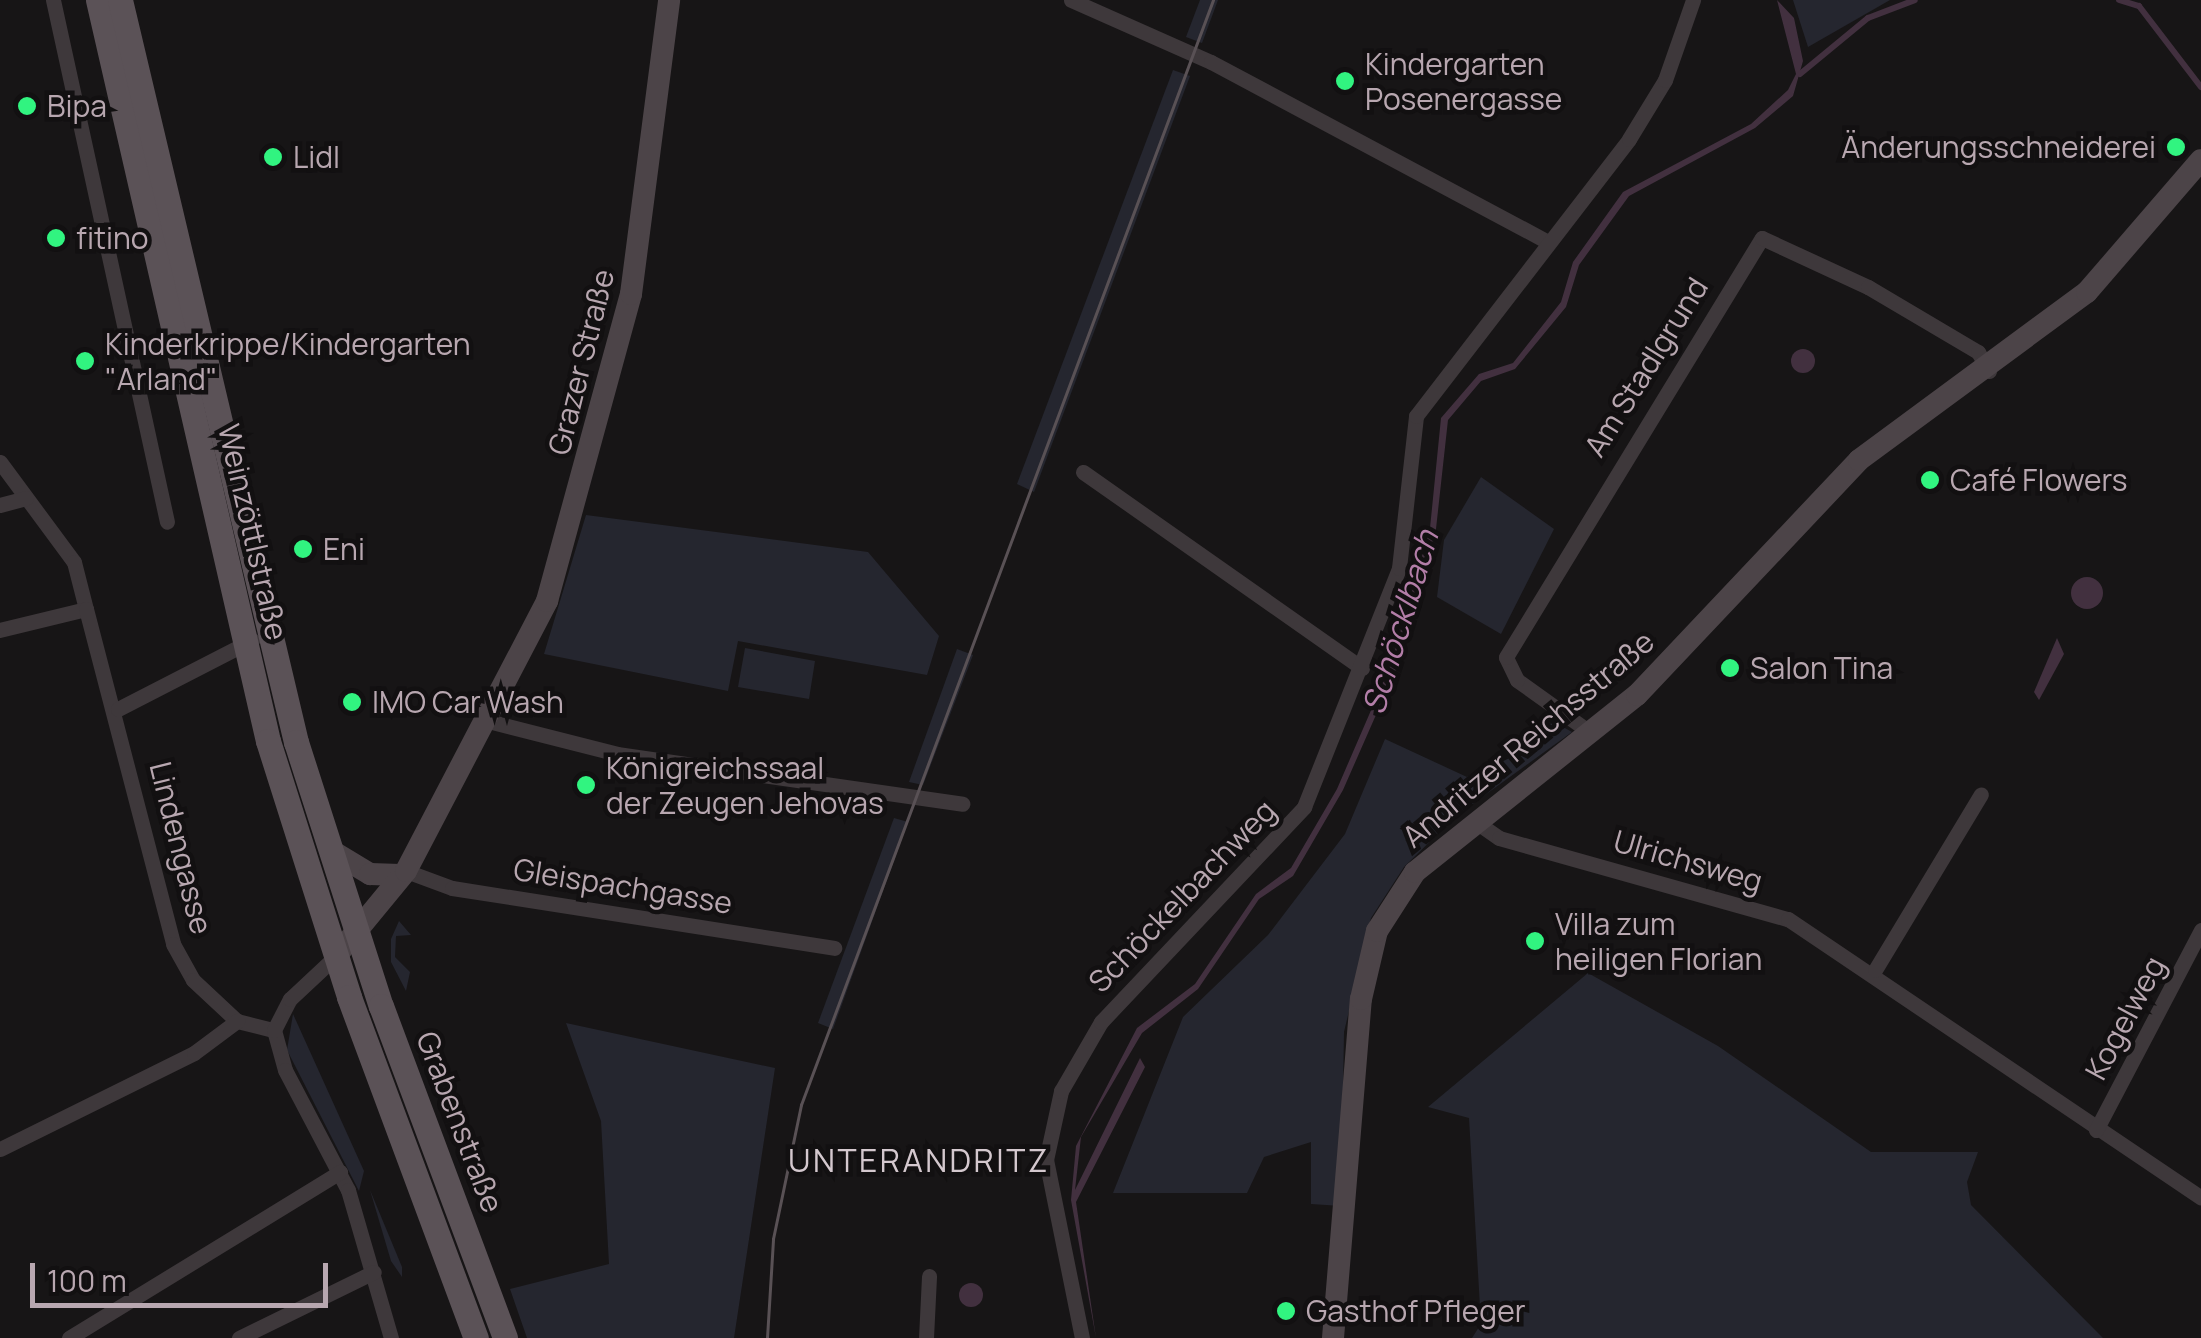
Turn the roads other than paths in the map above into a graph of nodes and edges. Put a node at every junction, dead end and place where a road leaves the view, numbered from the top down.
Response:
1 (53, 0) edge
2 (98, 0) edge
3 (120, 0) edge
4 (669, 0) edge
5 (1072, 0) edge
6 (1693, 0) edge
7 (2201, 160) edge
8 (1544, 240) junction
9 (1989, 371) junction
10 (0, 462) edge
11 (1083, 472) dead end
12 (26, 498) junction
13 (0, 505) edge
14 (167, 522) dead end
15 (86, 609) junction
16 (0, 630) edge
17 (270, 637) junction
18 (244, 641) junction
19 (1362, 668) junction
20 (118, 709) junction
21 (488, 721) junction
22 (1591, 733) junction
23 (1982, 794) dead end
24 (962, 804) dead end
25 (1479, 824) junction
26 (335, 853) junction
27 (403, 873) junction
28 (358, 929) junction
29 (2201, 930) edge
30 (834, 948) dead end
31 (336, 956) junction
32 (1875, 970) junction
33 (237, 1021) junction
34 (274, 1030) junction
35 (2096, 1130) junction
36 (0, 1149) edge
37 (340, 1172) junction
38 (2201, 1198) edge
39 (374, 1272) junction
40 (928, 1276) dead end
41 (69, 1338) edge
42 (239, 1338) edge
43 (391, 1338) edge
44 (476, 1338) edge
45 (505, 1338) edge
46 (926, 1338) edge
47 (1082, 1338) edge
48 (1333, 1338) edge

1 - 14 street
2 - 18 main road, Weinzöttlstraße
3 - 17 main road, Weinzöttlstraße
4 - 21 main road, Grazer Straße
5 - 8 street
6 - 8 street, Schöckelbachweg
7 - 9 main road, Andritzer Reichsstraße
8 - 19 street, Schöckelbachweg
9 - 22 main road, Andritzer Reichsstraße
9 - 22 street, Am Stadlgrund
10 - 12 street, Lindengasse
11 - 19 street
12 - 13 street
12 - 15 street, Lindengasse
15 - 16 street
15 - 20 street, Lindengasse
17 - 18 street
17 - 26 main road, Weinzöttlstraße
18 - 20 street
18 - 31 main road, Weinzöttlstraße
19 - 47 street, Schöckelbachweg
20 - 33 street, Lindengasse
21 - 24 street
21 - 27 main road, Grazer Straße
22 - 25 main road, Andritzer Reichsstraße
23 - 32 street
25 - 32 street, Ulrichsweg
25 - 48 main road, Andritzer Reichsstraße
26 - 27 main road
26 - 28 main road, Weinzöttlstraße
27 - 28 main road, Grazer Straße
27 - 30 street, Gleispachgasse
28 - 31 main road, Grazer Straße
28 - 45 main road, Grabenstraße
29 - 35 street, Kogelweg
31 - 34 street, Grazer Straße
31 - 44 main road, Grabenstraße
32 - 35 street, Ulrichsweg
33 - 34 street, Lindengasse
33 - 36 street
34 - 37 street
35 - 38 street, Ulrichsweg
37 - 39 street
37 - 41 street
39 - 42 street
39 - 43 street
40 - 46 street

